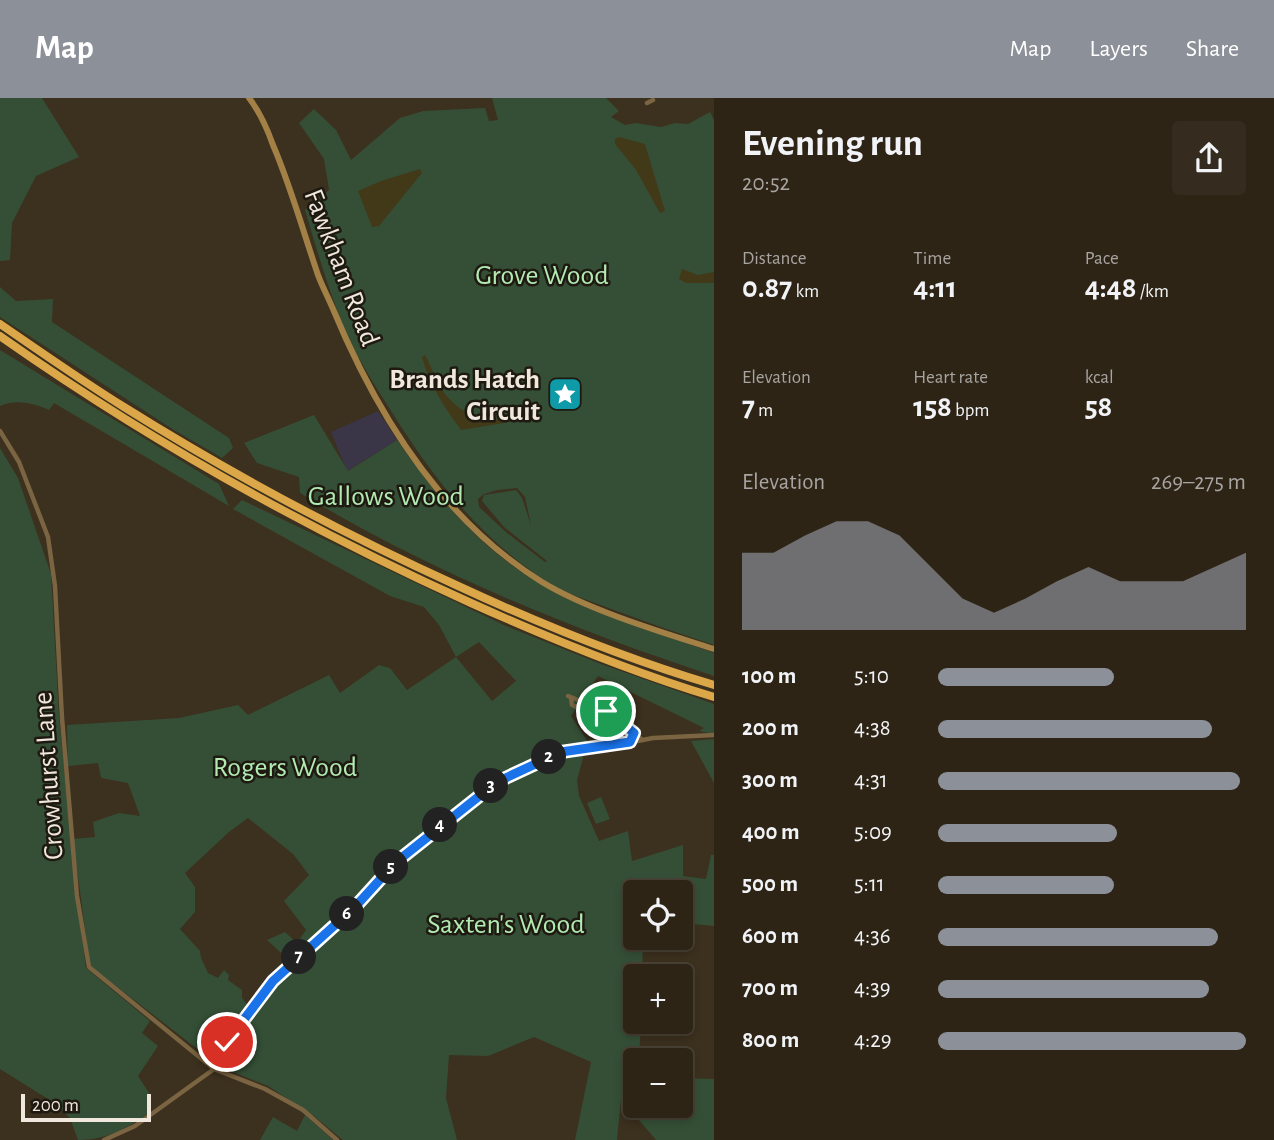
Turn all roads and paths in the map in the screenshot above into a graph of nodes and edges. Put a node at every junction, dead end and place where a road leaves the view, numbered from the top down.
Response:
1 (249, 98) edge
2 (0, 324) edge
3 (0, 336) edge
4 (0, 431) edge
5 (714, 649) edge
6 (714, 685) edge
7 (570, 697) dead end
8 (714, 697) edge
9 (634, 733) junction
10 (714, 735) edge
11 (642, 740) junction
12 (630, 742) junction
13 (214, 1069) junction
14 (104, 1140) edge
15 (337, 1140) edge

1 - 5 street, Fawkham Road
2 - 6 highway
3 - 8 highway
4 - 13 street, Crowhurst Lane
7 - 9 street
9 - 11 street
9 - 12 street
10 - 11 street
11 - 12 street
12 - 13 street
13 - 14 street
13 - 15 street, Crowhurst Lane

